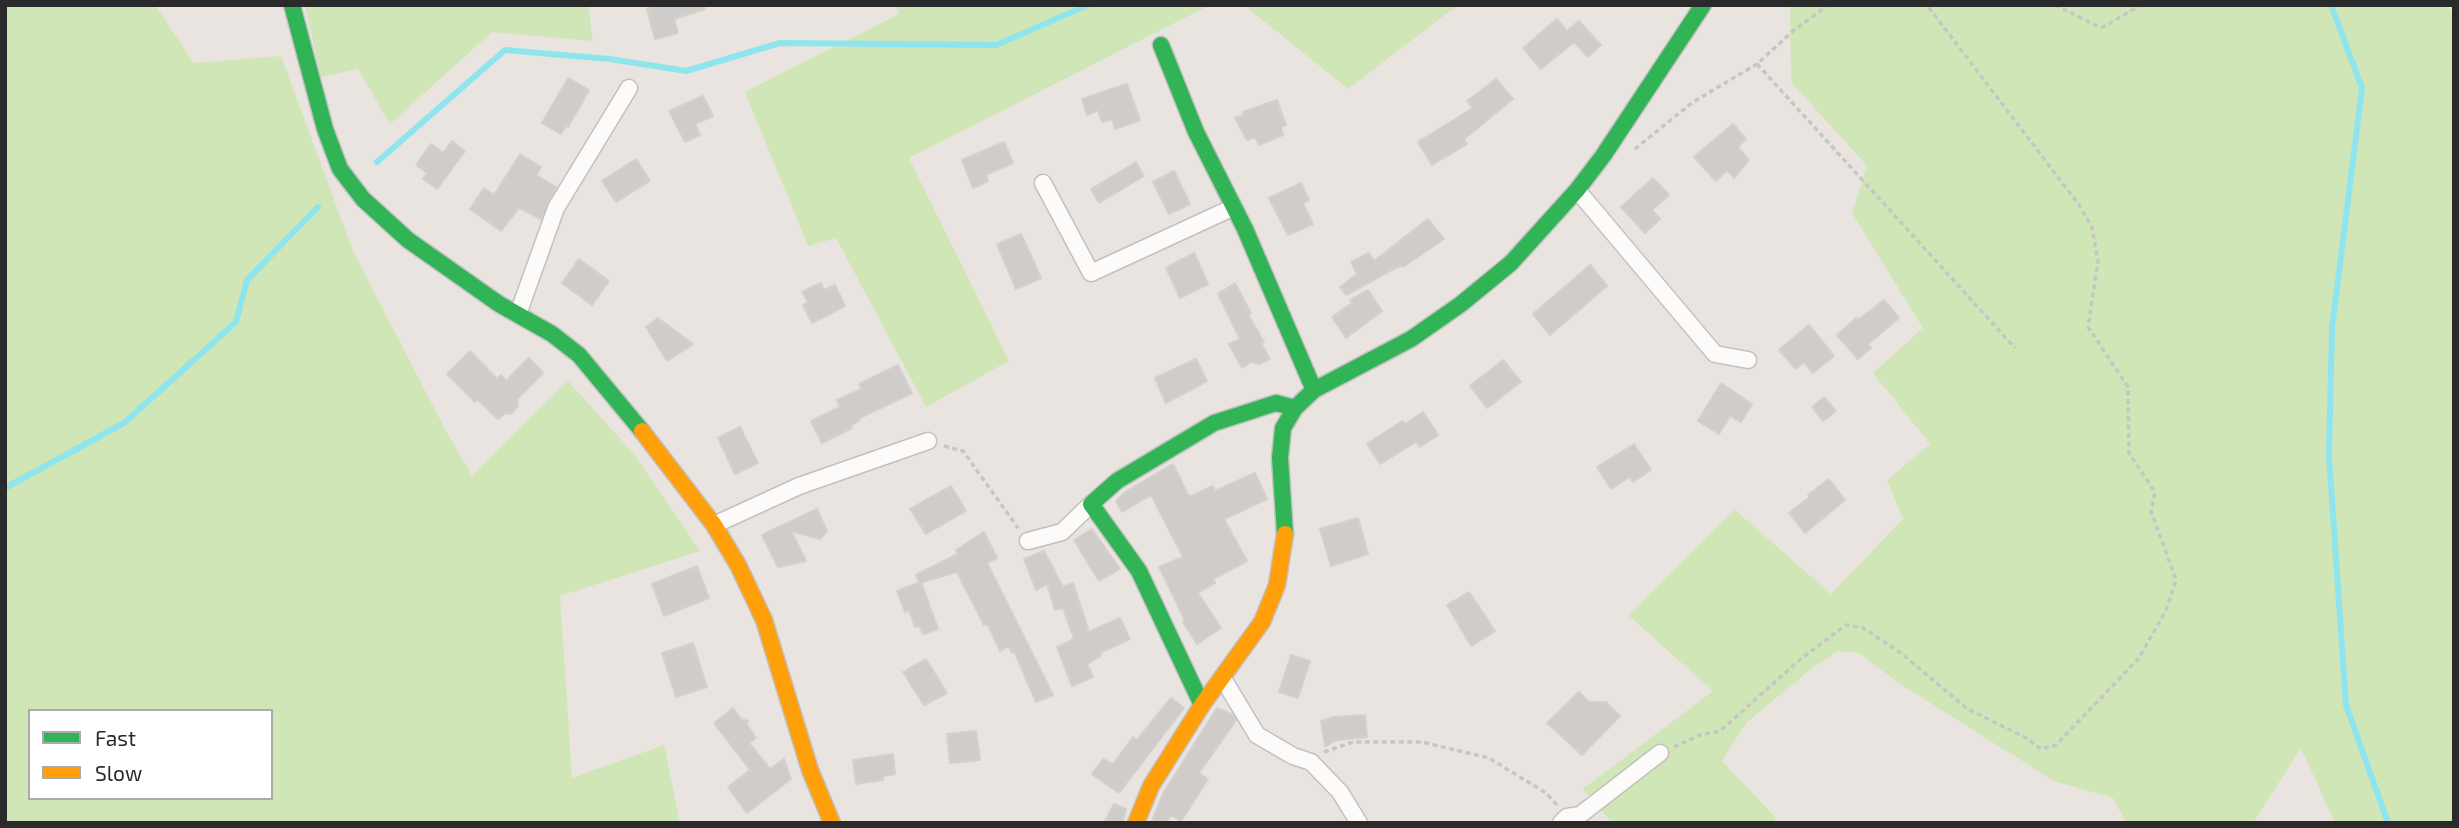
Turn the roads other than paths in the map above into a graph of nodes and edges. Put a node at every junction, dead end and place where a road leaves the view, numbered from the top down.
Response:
1 (292, 5) edge
2 (1703, 5) edge
3 (1161, 45) dead end
4 (629, 88) dead end
5 (1043, 183) dead end
6 (1577, 190) junction
7 (1234, 207) junction
8 (518, 314) junction
9 (1748, 360) dead end
10 (1314, 390) junction
11 (1295, 408) junction
12 (928, 441) road end
13 (1091, 504) junction
14 (714, 525) junction
15 (1028, 541) road end
16 (1222, 677) junction
17 (1202, 705) junction
18 (1660, 753) road end
19 (1564, 820) edge
20 (832, 823) edge
21 (1136, 823) edge
22 (1359, 823) edge

1 - 8 street
2 - 6 street
3 - 7 street
4 - 8 street
5 - 7 street
6 - 9 street
6 - 10 street
7 - 10 street
8 - 14 street
10 - 11 street
11 - 13 street
11 - 16 street
12 - 14 street
13 - 15 street
13 - 17 street
14 - 20 street
16 - 17 street
16 - 22 street
17 - 21 street
18 - 19 street

